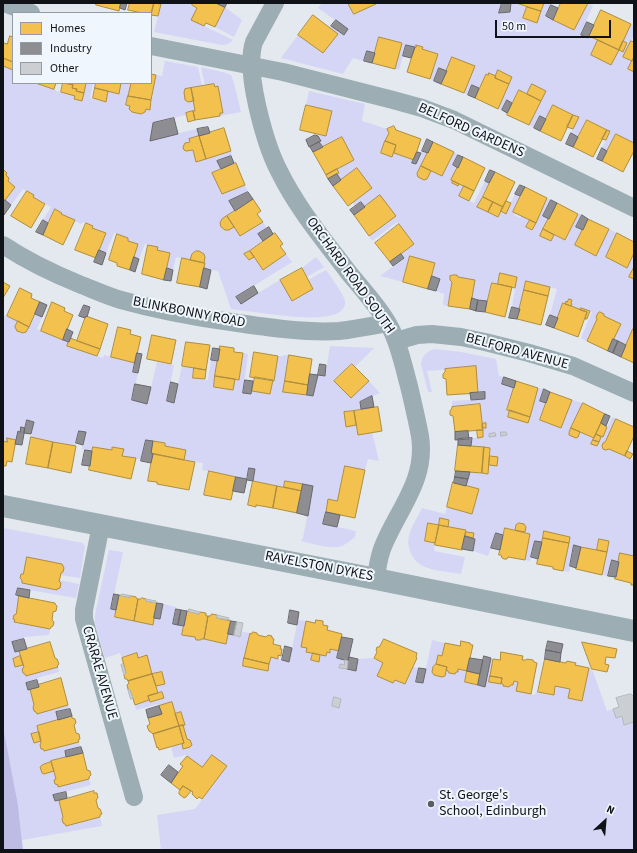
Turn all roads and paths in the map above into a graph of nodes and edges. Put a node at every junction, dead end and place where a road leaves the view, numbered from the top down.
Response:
1 (4, 3) edge
2 (275, 3) edge
3 (28, 12) edge
4 (152, 46) edge
5 (252, 66) junction
6 (634, 208) edge
7 (3, 245) edge
8 (387, 323) junction
9 (396, 341) junction
10 (634, 393) edge
11 (3, 506) edge
12 (102, 525) junction
13 (376, 579) junction
14 (634, 631) edge
15 (134, 797) dead end

1 - 3 street
2 - 5 street, ORCHARD ROAD SOUTH
4 - 5 street, BELFORD GARDENS
5 - 6 street, BELFORD GARDENS
5 - 8 street, ORCHARD ROAD SOUTH
7 - 8 street, BLINKBONNY ROAD
8 - 9 street, ORCHARD ROAD SOUTH
9 - 10 street, BELFORD AVENUE
9 - 13 street, ORCHARD ROAD SOUTH
11 - 12 street, RAVELSTON DYKES
12 - 13 street, RAVELSTON DYKES
12 - 15 street, CRARAE AVENUE
13 - 14 street, RAVELSTON DYKES

